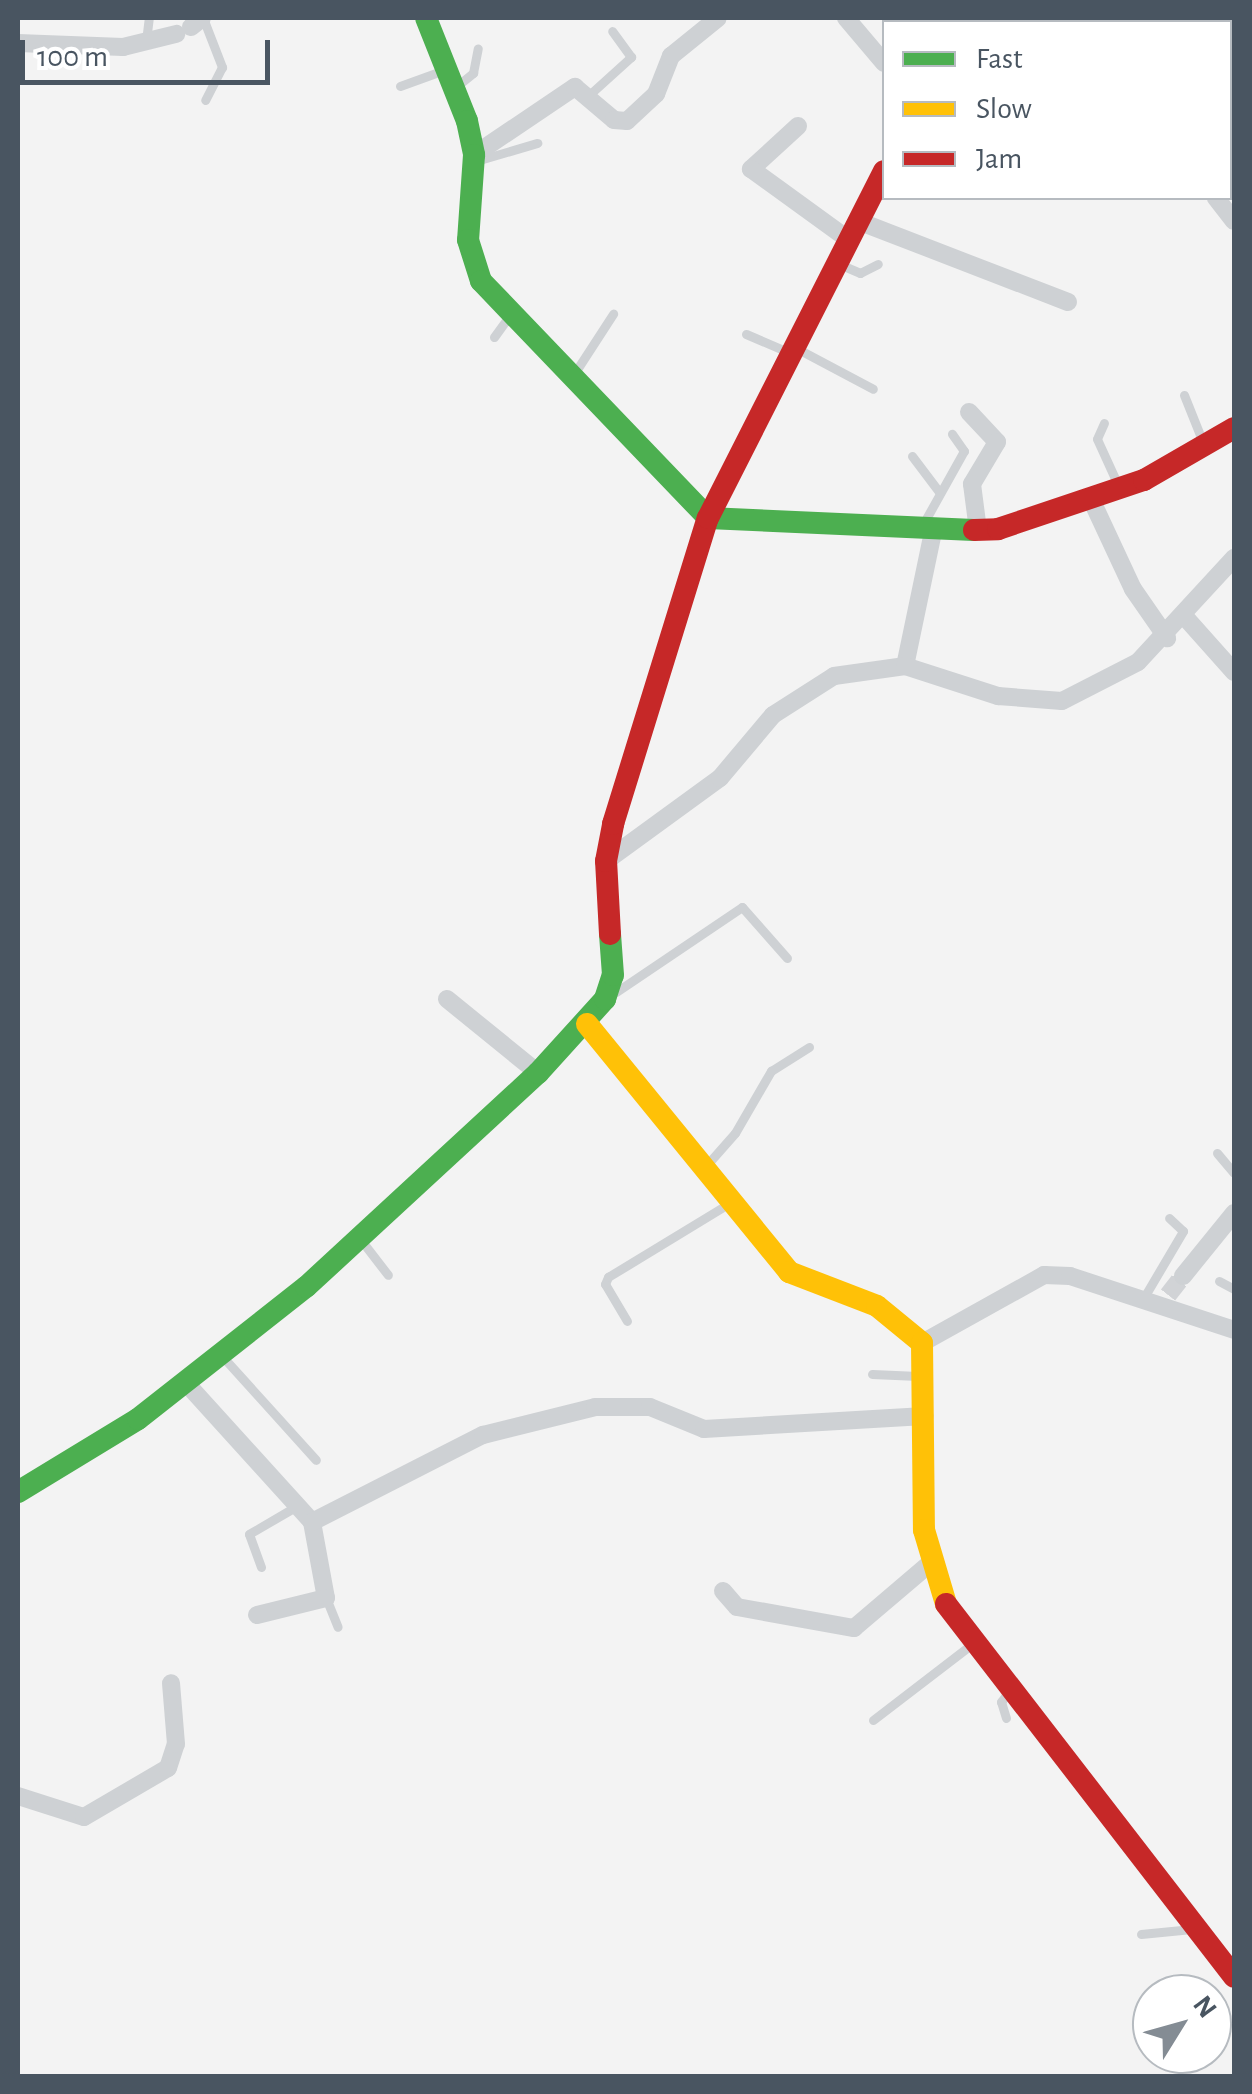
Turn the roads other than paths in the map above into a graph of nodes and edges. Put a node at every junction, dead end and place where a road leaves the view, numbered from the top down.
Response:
1 (149, 18) edge
2 (426, 18) edge
3 (718, 18) edge
4 (846, 18) edge
5 (193, 24) edge
6 (612, 32) dead end
7 (146, 41) junction
8 (18, 43) edge
9 (478, 48) dead end
10 (882, 61) edge
11 (450, 78) junction
12 (400, 86) dead end
13 (590, 95) junction
14 (204, 100) dead end
15 (798, 126) dead end
16 (537, 143) dead end
17 (474, 158) junction
18 (882, 175) edge
19 (1218, 200) edge
20 (1234, 222) edge
21 (853, 231) junction
22 (836, 263) junction
23 (878, 264) dead end
24 (1068, 302) dead end
25 (512, 312) junction
26 (613, 314) dead end
27 (746, 334) dead end
28 (494, 338) dead end
29 (792, 350) junction
30 (572, 376) junction
31 (873, 388) dead end
32 (1184, 395) dead end
33 (969, 412) dead end
34 (1104, 423) dead end
35 (1234, 428) edge
36 (952, 434) dead end
37 (1205, 447) junction
38 (912, 456) dead end
39 (1119, 488) junction
40 (940, 493) junction
41 (1091, 499) junction
42 (708, 518) junction
43 (978, 530) junction
44 (926, 532) junction
45 (1234, 558) edge
46 (1186, 617) junction
47 (1167, 638) junction
48 (905, 666) junction
49 (1234, 672) edge
50 (606, 861) junction
51 (787, 958) dead end
52 (447, 999) dead end
53 (605, 999) junction
54 (588, 1024) junction
55 (808, 1047) dead end
56 (538, 1072) junction
57 (1218, 1152) dead end
58 (702, 1168) junction
59 (1234, 1173) edge
60 (730, 1203) junction
61 (1234, 1213) edge
62 (1170, 1218) dead end
63 (361, 1240) junction
64 (388, 1275) dead end
65 (1184, 1276) tunnel mouth
66 (1219, 1281) dead end
67 (1234, 1289) edge
68 (1158, 1299) junction
69 (627, 1321) dead end
70 (1234, 1330) edge
71 (922, 1343) junction
72 (222, 1356) junction
73 (872, 1374) dead end
74 (925, 1377) junction
75 (187, 1384) junction
76 (925, 1416) junction
77 (316, 1460) dead end
78 (18, 1492) edge
79 (298, 1506) junction
80 (312, 1522) junction
81 (928, 1565) junction
82 (261, 1567) dead end
83 (723, 1591) dead end
84 (326, 1598) junction
85 (256, 1615) dead end
86 (338, 1627) dead end
87 (972, 1644) junction
88 (170, 1684) dead end
89 (1008, 1691) junction
90 (1006, 1718) dead end
91 (873, 1720) dead end
92 (18, 1796) edge
93 (1194, 1929) junction
94 (1140, 1934) dead end
95 (1234, 1978) edge

1 - 7 lane
2 - 11 street
3 - 13 street
4 - 10 street
5 - 7 street
5 - 14 lane
6 - 13 lane
7 - 8 street
9 - 11 lane
11 - 12 lane
11 - 17 street
13 - 17 street
15 - 21 street
16 - 17 lane
17 - 25 street
18 - 21 street
19 - 20 street
21 - 22 street
21 - 24 street
22 - 23 lane
22 - 29 street
25 - 28 lane
25 - 30 street
26 - 30 lane
27 - 29 lane
29 - 31 lane
29 - 42 street
30 - 42 street
32 - 37 lane
33 - 43 street
34 - 39 lane
35 - 37 street
36 - 40 lane
37 - 39 street
38 - 40 lane
39 - 41 street
40 - 44 lane
41 - 43 street
41 - 47 street
42 - 44 street
42 - 50 street
43 - 44 street
44 - 48 street
45 - 46 street
46 - 47 street
46 - 49 street
47 - 48 street
48 - 50 street
50 - 53 street
51 - 53 lane
52 - 56 street
53 - 54 street
54 - 56 street
54 - 58 street
55 - 58 lane
56 - 63 street
57 - 59 lane
58 - 60 street
60 - 69 lane
60 - 71 street
61 - 65 street
62 - 68 lane
63 - 64 lane
63 - 72 street
66 - 67 lane
68 - 70 street
68 - 71 street
71 - 74 street
72 - 75 street
72 - 77 lane
73 - 74 lane
74 - 76 street
75 - 78 street
75 - 79 street
76 - 80 street
76 - 81 street
79 - 80 street
79 - 82 lane
80 - 84 street
81 - 83 street
81 - 87 street
84 - 85 street
84 - 86 lane
87 - 89 street
87 - 91 lane
88 - 92 street
89 - 90 lane
89 - 93 street
93 - 94 lane
93 - 95 street

